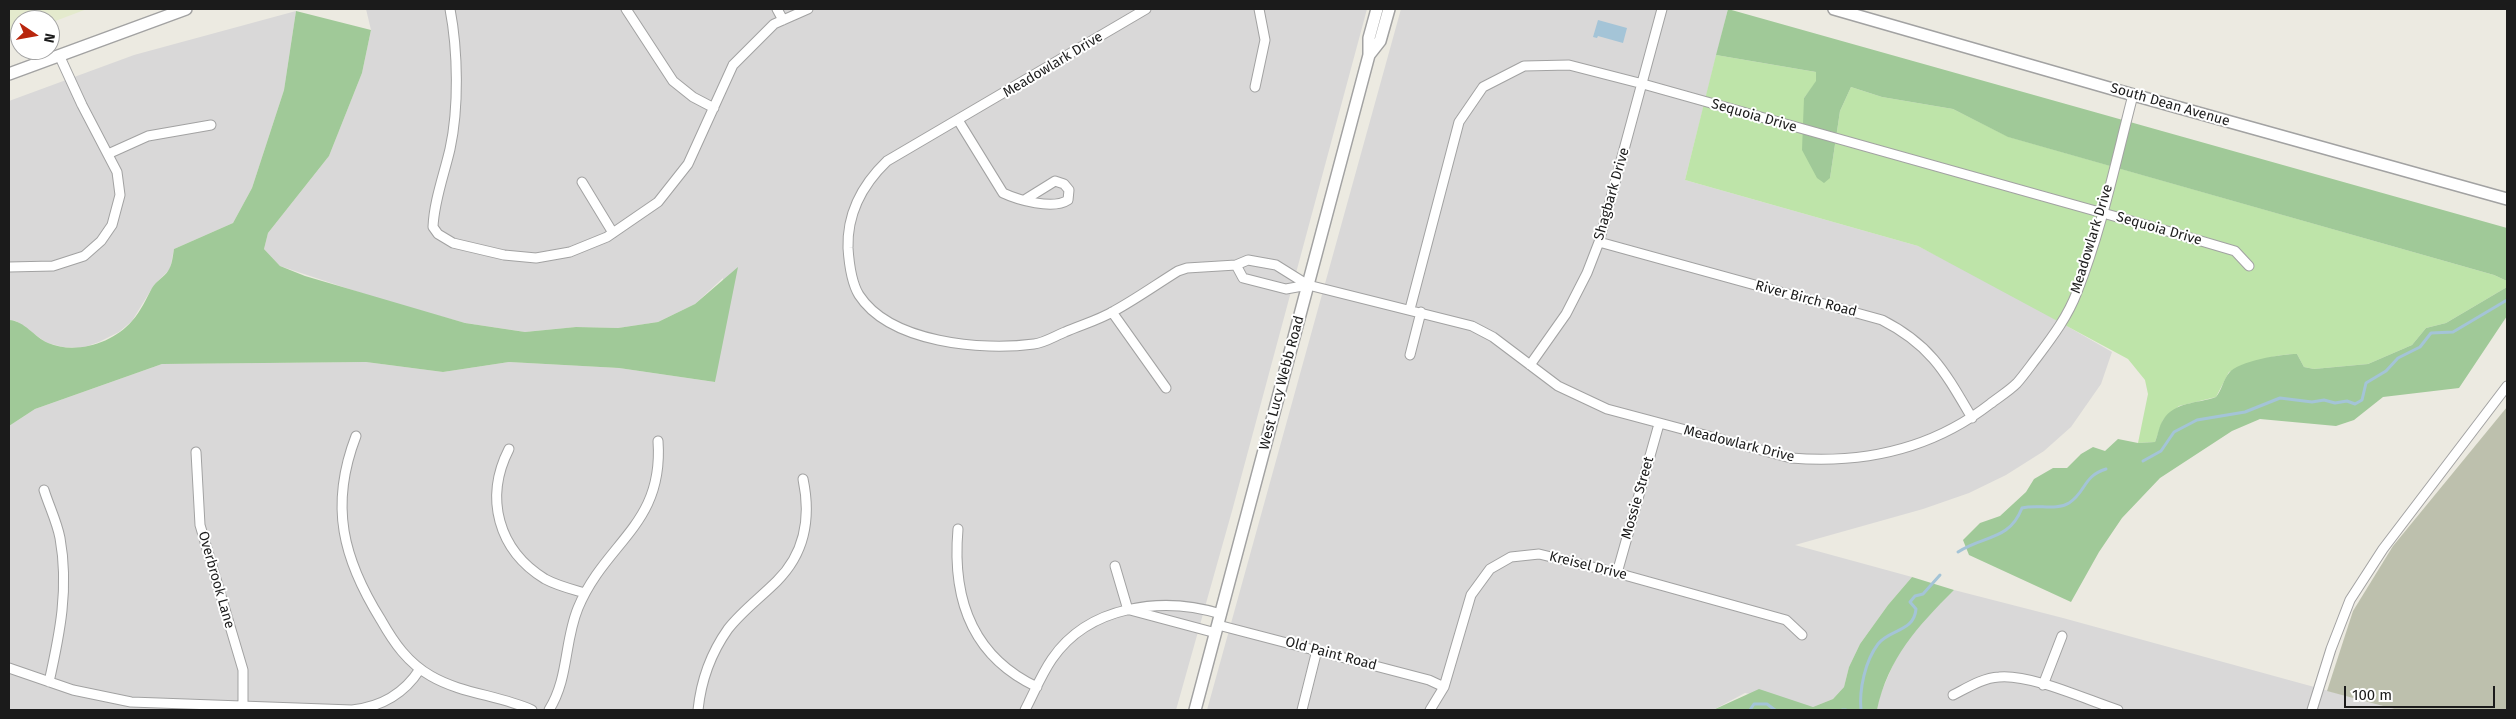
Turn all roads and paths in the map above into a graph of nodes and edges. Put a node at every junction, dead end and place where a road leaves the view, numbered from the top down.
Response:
1 (186, 9) edge
2 (450, 9) edge
3 (626, 9) edge
4 (777, 9) edge
5 (808, 9) edge
6 (1146, 9) edge
7 (1259, 9) edge
8 (1377, 9) edge
9 (1389, 9) edge
10 (1662, 9) edge
11 (1834, 9) edge
12 (783, 20) junction
13 (60, 55) edge
14 (1369, 55) junction
15 (60, 57) edge
16 (46, 60) edge
17 (9, 74) edge
18 (1642, 84) junction
19 (1255, 87) dead end
20 (2133, 95) junction
21 (714, 108) junction
22 (958, 120) junction
23 (211, 125) dead end
24 (108, 154) junction
25 (582, 182) dead end
26 (1026, 199) dead end
27 (2507, 199) edge
28 (2101, 212) junction
29 (613, 233) junction
30 (1599, 242) junction
31 (1236, 265) junction
32 (2249, 266) dead end
33 (9, 267) edge
34 (1308, 285) junction
35 (1410, 310) junction
36 (1112, 312) junction
37 (1421, 312) junction
38 (1410, 356) dead end
39 (1530, 365) junction
40 (2507, 386) edge
41 (1166, 388) dead end
42 (1972, 418) junction
43 (1659, 424) junction
44 (356, 436) dead end
45 (658, 441) dead end
46 (509, 450) dead end
47 (196, 452) dead end
48 (804, 479) dead end
49 (44, 490) dead end
50 (958, 529) dead end
51 (1115, 566) dead end
52 (1617, 573) junction
53 (585, 593) junction
54 (1128, 610) junction
55 (1218, 624) junction
56 (1802, 635) dead end
57 (2062, 636) dead end
58 (1317, 650) junction
59 (9, 668) edge
60 (420, 669) junction
61 (49, 682) junction
62 (2043, 685) junction
63 (1037, 687) junction
64 (1444, 687) junction
65 (1953, 695) dead end
66 (243, 706) junction
67 (532, 710) edge
68 (549, 710) edge
69 (698, 710) edge
70 (1025, 710) edge
71 (1195, 710) edge
72 (1302, 710) edge
73 (1430, 710) edge
74 (2118, 710) edge
75 (2312, 710) edge

1 - 13 street
2 - 29 street
3 - 21 street
4 - 12 street
5 - 12 street
6 - 22 street, Meadowlark Drive
7 - 19 street
8 - 14 street, West Lucy Webb Road
9 - 14 street, West Lucy Webb Road
10 - 18 street, Shagbark Drive
11 - 20 street, South Dean Avenue
12 - 21 street
14 - 34 street, West Lucy Webb Road
15 - 24 street
16 - 17 street
18 - 28 street, Sequoia Drive
18 - 30 street, Shagbark Drive
18 - 35 street, Sequoia Drive
20 - 27 street, South Dean Avenue
20 - 28 street, Meadowlark Drive
21 - 29 street
22 - 26 street
22 - 36 street, Meadowlark Drive
23 - 24 street
24 - 33 street
25 - 29 street
28 - 32 street, Sequoia Drive
28 - 42 street, Meadowlark Drive
30 - 39 street, Shagbark Drive
30 - 42 street, River Birch Road
31 - 34 street, Meadowlark Drive
31 - 34 street
31 - 36 street, Meadowlark Drive
34 - 35 street, Meadowlark Drive
34 - 55 street, West Lucy Webb Road
35 - 37 street, Meadowlark Drive
36 - 41 street
37 - 38 street
37 - 39 street, Meadowlark Drive
39 - 43 street, Meadowlark Drive
40 - 75 street
42 - 43 street, Meadowlark Drive
43 - 52 street, Mossie Street
44 - 60 street
45 - 53 street
46 - 53 street
47 - 66 street, Overbrook Lane
48 - 69 street
49 - 61 street
50 - 63 street
51 - 54 street
52 - 56 street, Kreisel Drive
52 - 64 street, Kreisel Drive
53 - 68 street
54 - 55 street, Old Paint Road
54 - 55 street, Old Paint Road
54 - 63 street, Old Paint Road
55 - 58 street, Old Paint Road
55 - 71 street, West Lucy Webb Road
57 - 62 street
58 - 64 street, Old Paint Road
58 - 72 street
59 - 61 street
60 - 66 street
60 - 67 street
61 - 66 street
62 - 65 street
62 - 74 street
63 - 70 street, Old Paint Road
64 - 73 street, Kreisel Drive

